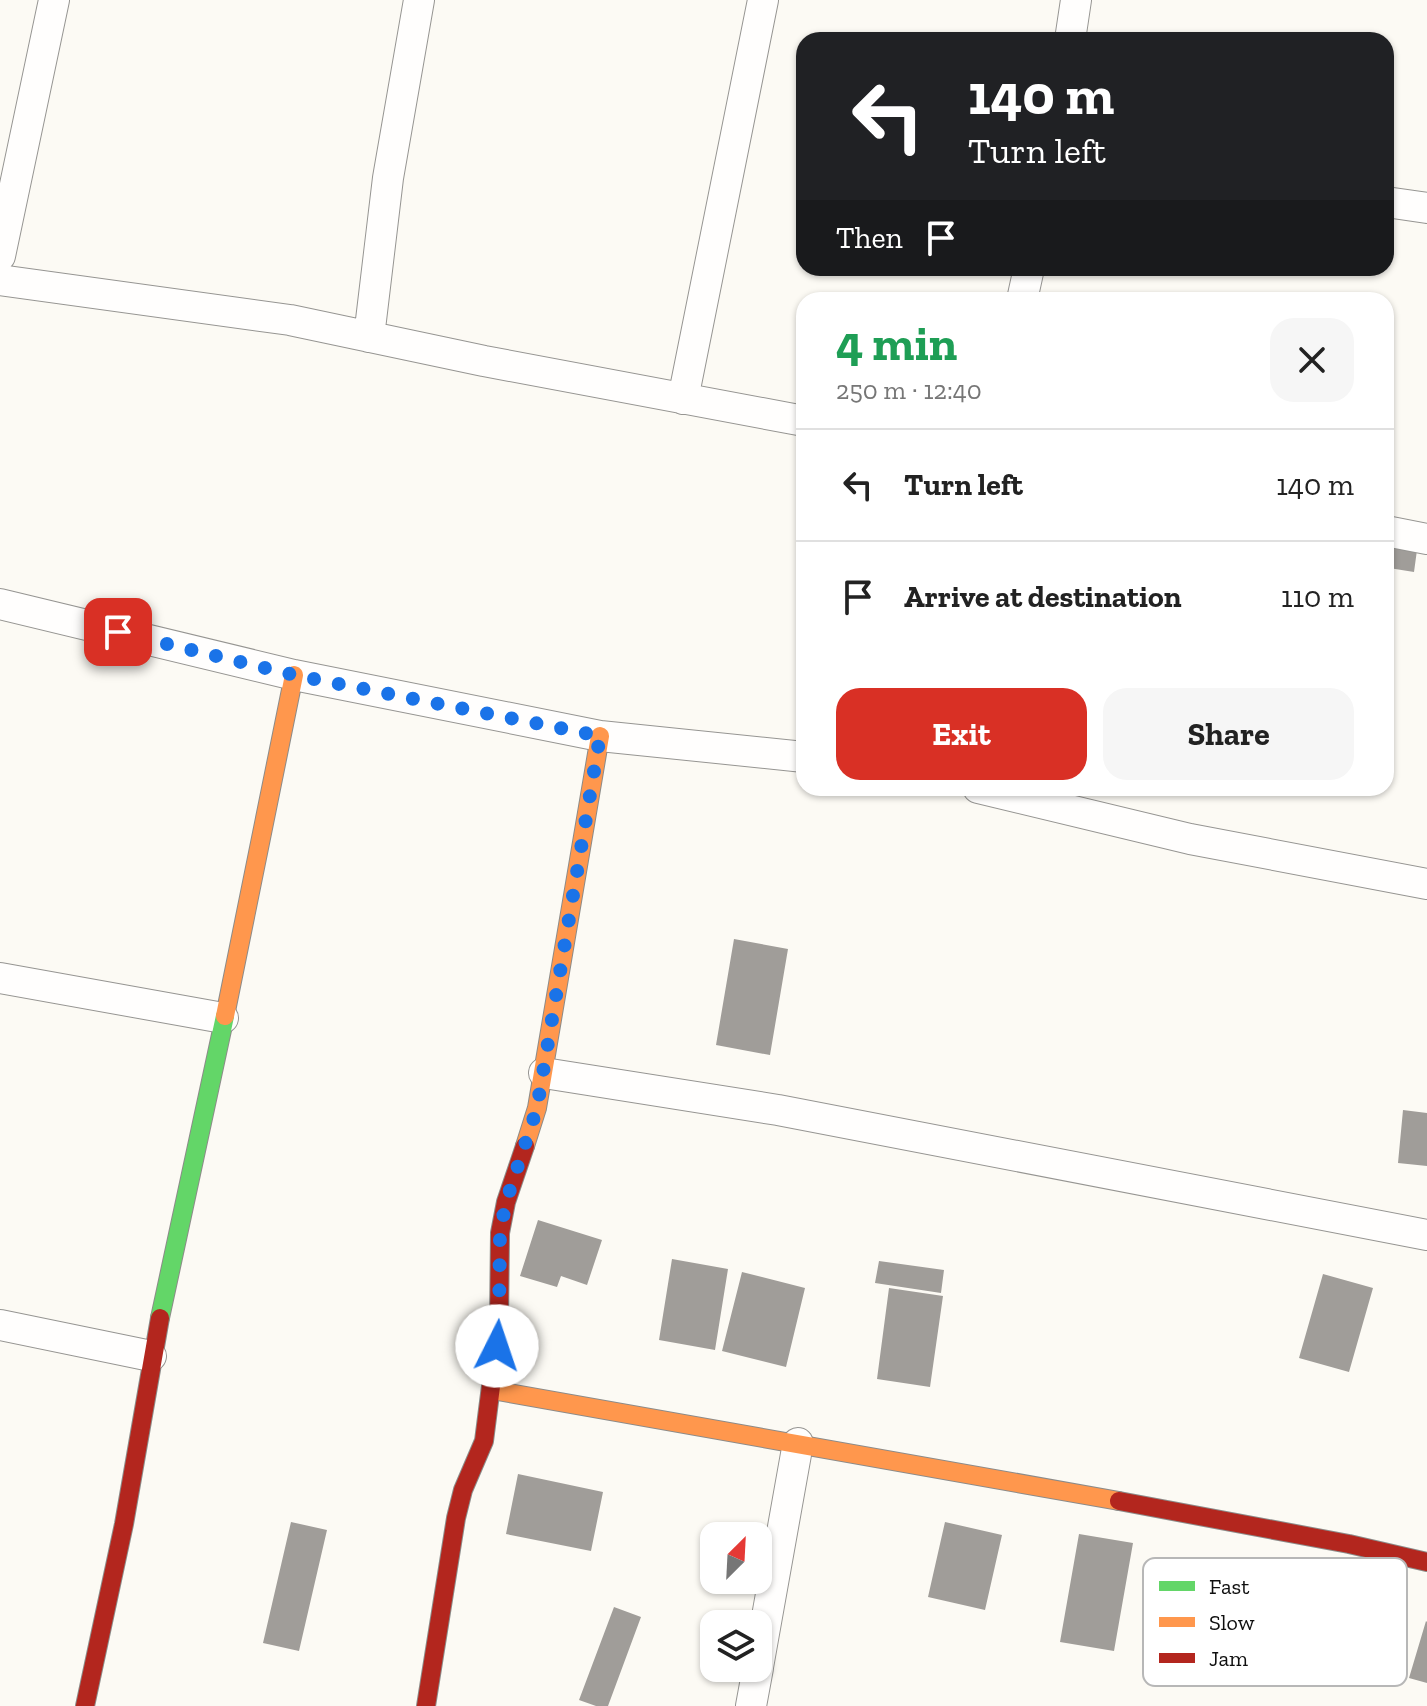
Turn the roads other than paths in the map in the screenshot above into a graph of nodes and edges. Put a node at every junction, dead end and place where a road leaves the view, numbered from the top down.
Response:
1 (54, 0) edge
2 (419, 0) edge
3 (763, 0) edge
4 (1076, 0) edge
5 (1071, 32) edge
6 (1394, 203) edge
7 (1427, 208) edge
8 (0, 256) edge
9 (0, 280) edge
10 (369, 337) junction
11 (683, 399) junction
12 (796, 420) edge
13 (1394, 533) edge
14 (1427, 539) edge
15 (0, 604) edge
16 (294, 675) junction
17 (600, 736) junction
18 (796, 756) edge
19 (1011, 796) edge
20 (1427, 884) edge
21 (0, 978) edge
22 (223, 1018) junction
23 (544, 1073) junction
24 (1427, 1235) edge
25 (0, 1325) edge
26 (151, 1356) junction
27 (492, 1390) junction
28 (798, 1443) junction
29 (1427, 1562) edge
30 (768, 1610) edge
31 (755, 1682) edge
32 (85, 1706) edge
33 (426, 1706) edge
34 (751, 1706) edge

1 - 8 street
2 - 10 street
3 - 11 street
4 - 5 street
6 - 7 street
9 - 10 street
10 - 11 street
11 - 12 street
13 - 14 street
15 - 16 street
16 - 17 street
16 - 22 street
17 - 18 street
17 - 23 street
19 - 20 street
21 - 22 street
22 - 26 street
23 - 24 street
23 - 27 street
25 - 26 street
26 - 32 street
27 - 28 street
27 - 33 street
28 - 29 street
28 - 30 street
31 - 34 street

